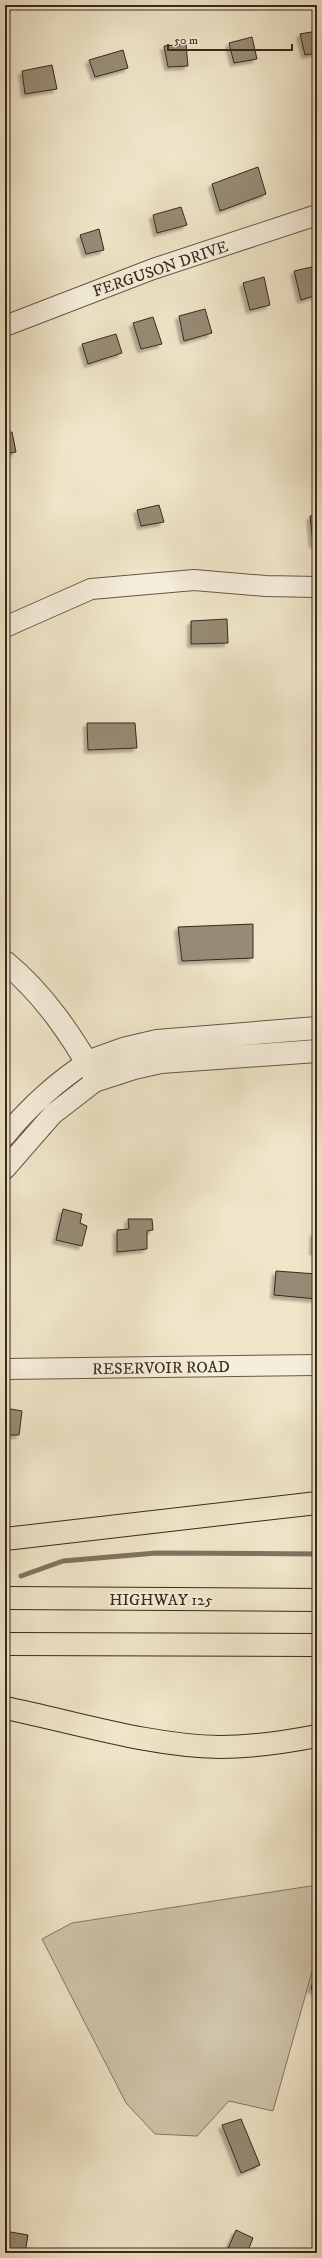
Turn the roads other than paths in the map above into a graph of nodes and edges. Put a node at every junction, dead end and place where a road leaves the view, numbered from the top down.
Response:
1 (317, 215) edge
2 (5, 326) edge
3 (317, 587) edge
4 (5, 628) edge
5 (5, 962) edge
6 (317, 1028) edge
7 (317, 1051) edge
8 (92, 1071) junction
9 (5, 1136) edge
10 (5, 1169) edge
11 (317, 1365) edge
12 (5, 1369) edge
13 (317, 1503) edge
14 (5, 1539) edge
15 (5, 1598) edge
16 (317, 1600) edge
17 (5, 1644) edge
18 (317, 1645) edge
19 (5, 1708) edge
20 (317, 1736) edge

1 - 2 street, FERGUSON DRIVE
3 - 4 street
5 - 8 street
6 - 8 street
7 - 8 street
8 - 9 street
8 - 10 street
11 - 12 street, RESERVOIR ROAD
13 - 14 highway
15 - 16 highway, HIGHWAY 125
17 - 18 highway
19 - 20 highway

